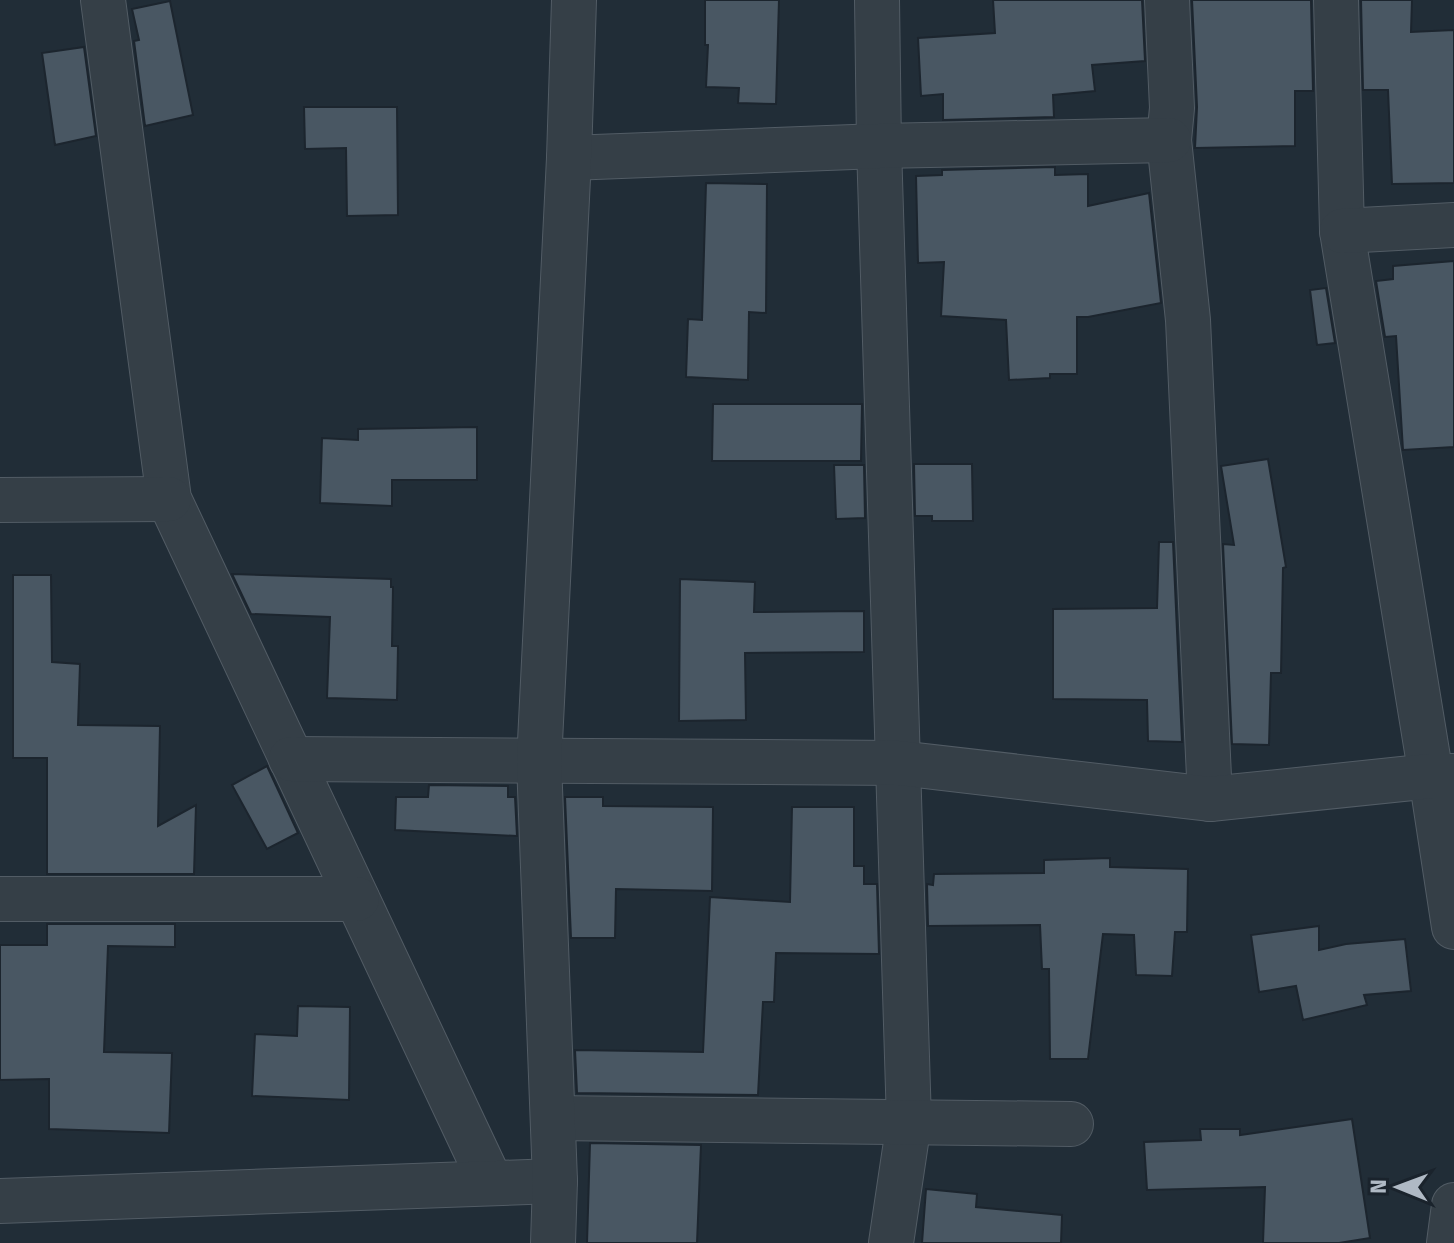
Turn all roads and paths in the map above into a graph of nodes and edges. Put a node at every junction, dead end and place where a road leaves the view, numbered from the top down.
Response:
1 (103, 0) edge
2 (574, 0) edge
3 (877, 0) edge
4 (1167, 0) edge
5 (1336, 0) edge
6 (1169, 140) junction
7 (879, 146) junction
8 (569, 158) junction
9 (1454, 225) edge
10 (1342, 231) junction
11 (169, 499) junction
12 (0, 500) edge
13 (291, 759) junction
14 (539, 762) junction
15 (899, 763) junction
16 (1443, 776) edge
17 (1210, 799) junction
18 (0, 899) edge
19 (357, 899) junction
20 (1454, 927) edge
21 (553, 1118) junction
22 (909, 1122) junction
23 (1071, 1124) dead end
24 (555, 1181) junction
25 (491, 1183) junction
26 (0, 1201) edge
27 (1454, 1205) edge
28 (553, 1243) edge
29 (891, 1243) edge
30 (1449, 1243) edge

1 - 11 street
2 - 8 street
3 - 7 street
4 - 6 street
5 - 10 street
6 - 7 street
6 - 17 street
7 - 8 street
7 - 15 street
8 - 14 street
9 - 10 street
10 - 16 street
11 - 12 street
11 - 13 street
13 - 14 street
13 - 19 street
14 - 15 street
14 - 21 street
15 - 17 street
15 - 22 street
16 - 17 street
16 - 20 street
18 - 19 street
19 - 25 street
21 - 22 street
21 - 24 street
22 - 23 street
22 - 29 street
24 - 25 street
24 - 28 street
25 - 26 street
27 - 30 street

